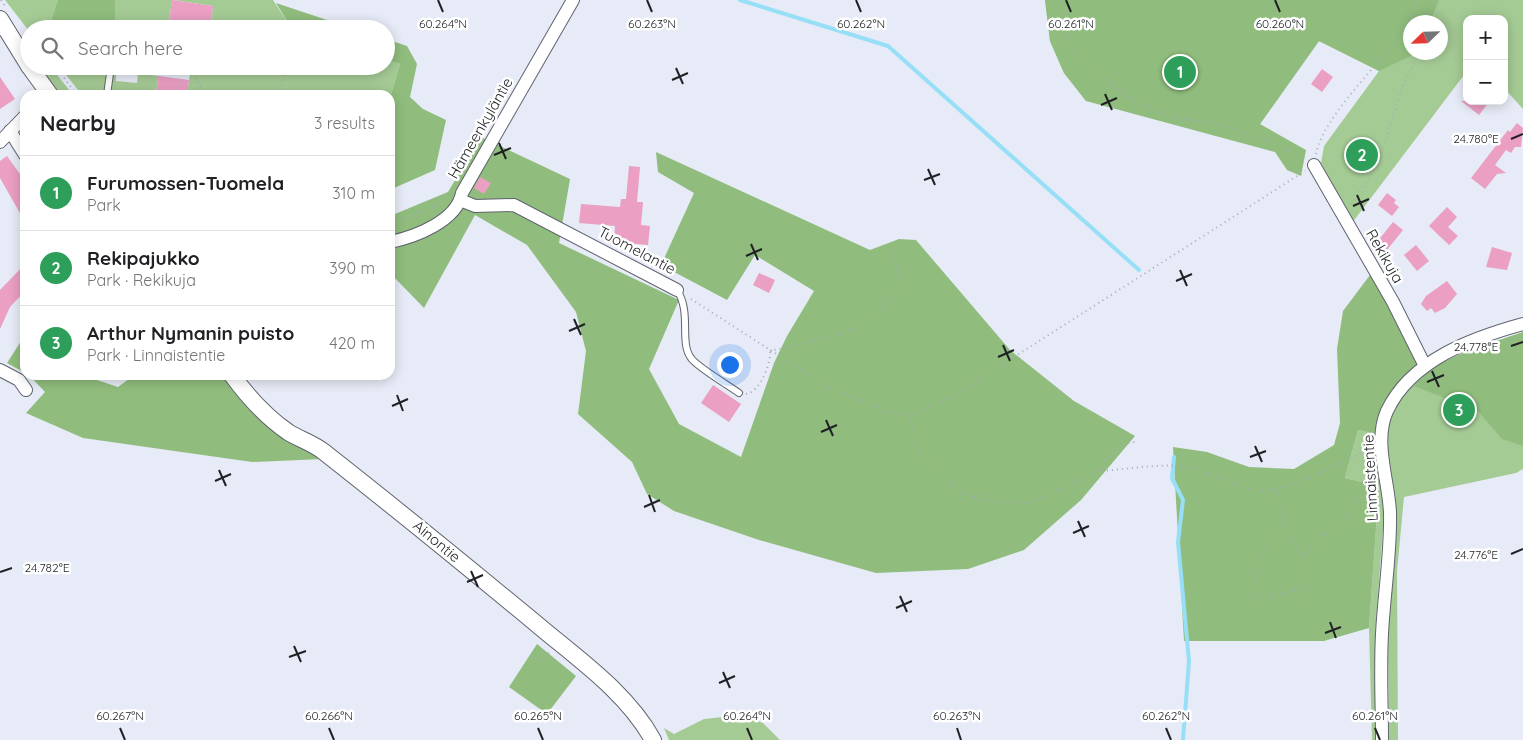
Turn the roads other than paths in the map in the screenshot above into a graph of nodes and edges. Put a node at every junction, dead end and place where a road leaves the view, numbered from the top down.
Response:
1 (573, 0) edge
2 (0, 19) edge
3 (20, 51) edge
4 (35, 75) edge
5 (110, 75) edge
6 (44, 90) edge
7 (108, 90) edge
8 (20, 121) edge
9 (10, 131) junction
10 (0, 142) edge
11 (20, 147) edge
12 (1314, 165) road end
13 (461, 197) junction
14 (395, 240) edge
15 (677, 290) joint
16 (1523, 324) edge
17 (1425, 366) junction
18 (0, 370) edge
19 (236, 380) edge
20 (26, 390) dead end
21 (739, 393) road end
22 (653, 740) edge
23 (1382, 740) edge

1 - 13 street, Hämeenkyläntie
2 - 3 street
4 - 6 street
5 - 7 lane
8 - 9 street
9 - 10 street
9 - 11 street
12 - 17 street, Rekikuja
13 - 14 street, Hämeenkyläntie
13 - 15 street, Tuomelantie
15 - 21 lane, Tuomelantie
16 - 17 street, Linnaistentie
17 - 23 street, Linnaistentie
18 - 20 street
19 - 22 street, Ainontie

